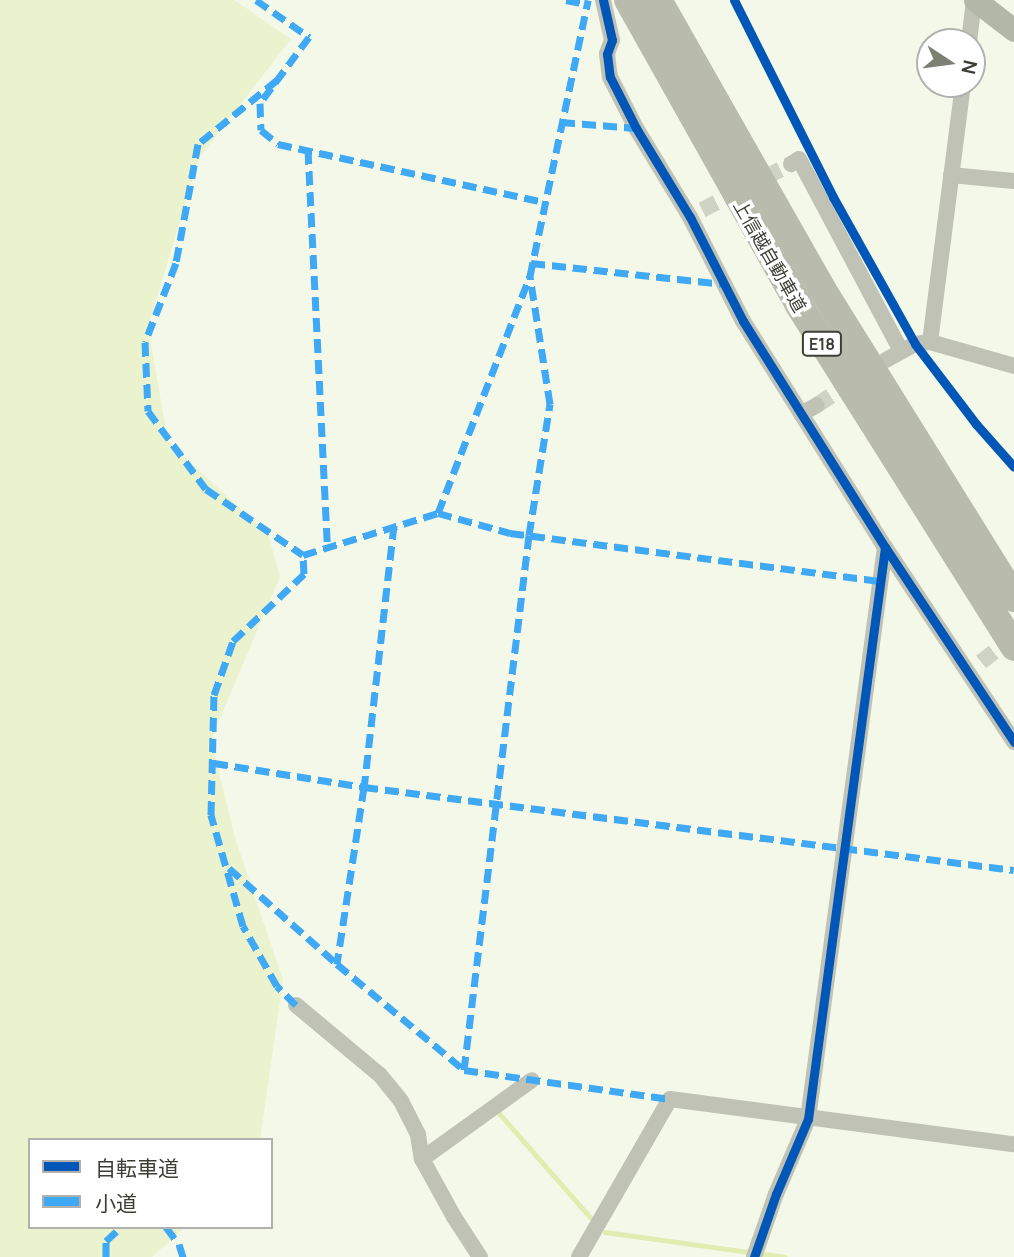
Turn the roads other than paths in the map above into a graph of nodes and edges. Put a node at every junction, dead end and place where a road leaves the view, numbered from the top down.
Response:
1 (603, 0) edge
2 (628, 0) edge
3 (975, 0) edge
4 (658, 19) edge
5 (971, 28) edge
6 (1014, 30) edge
7 (961, 98) edge
8 (791, 164) dead end
9 (951, 174) junction
10 (1014, 181) edge
11 (930, 341) junction
12 (901, 351) junction
13 (886, 360) dead end
14 (1014, 366) edge
15 (817, 405) tunnel mouth
16 (801, 414) junction
17 (885, 547) junction
18 (1014, 598) edge
19 (1014, 647) edge
20 (1014, 742) edge
21 (296, 1005) dead end
22 (532, 1080) dead end
23 (808, 1119) junction
24 (1014, 1144) edge
25 (422, 1159) junction
26 (480, 1257) edge
27 (579, 1257) edge
28 (754, 1257) edge

1 - 16 street
2 - 4 highway, 上信越自動車道 / E18
3 - 5 street
3 - 6 main road
4 - 18 highway, 上信越自動車道 / E18
4 - 19 highway, 上信越自動車道 / E18
7 - 9 street
8 - 12 street
9 - 10 street
9 - 11 street
11 - 12 street
11 - 14 street
12 - 13 street
15 - 16 street
16 - 17 street
17 - 20 street
17 - 23 street
21 - 25 street
22 - 25 street
23 - 24 street
23 - 27 street
23 - 28 street
25 - 26 street

